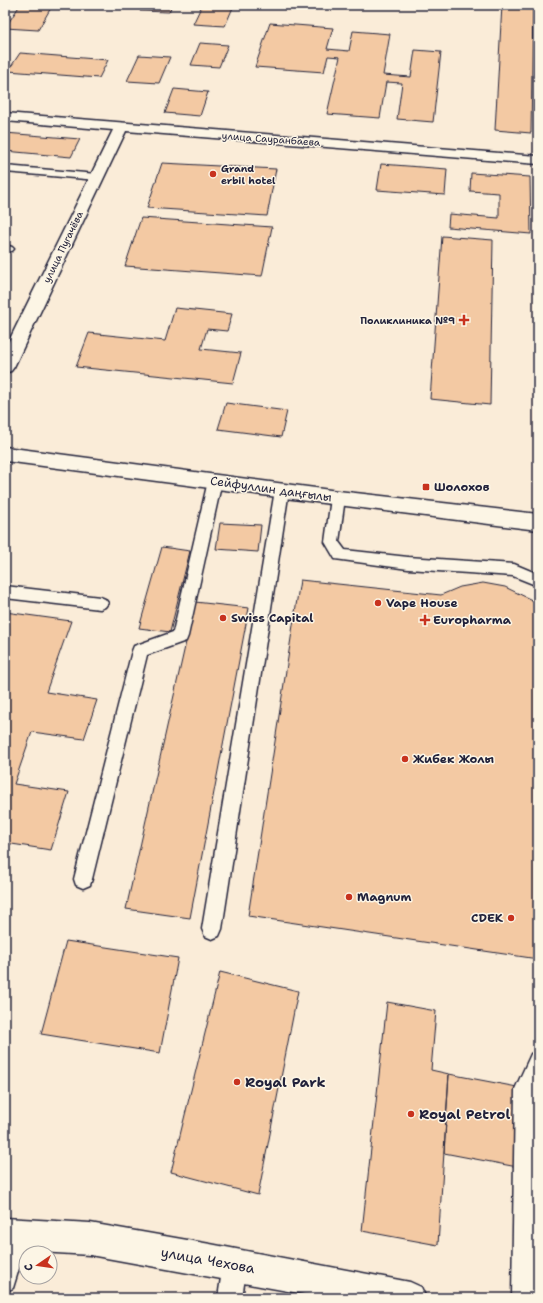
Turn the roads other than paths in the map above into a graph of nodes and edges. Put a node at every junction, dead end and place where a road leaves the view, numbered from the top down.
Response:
1 (5, 117) edge
2 (121, 127) junction
3 (538, 160) edge
4 (5, 169) edge
5 (97, 176) junction
6 (5, 368) edge
7 (5, 454) edge
8 (215, 481) junction
9 (282, 490) junction
10 (338, 498) junction
11 (538, 522) edge
12 (538, 580) edge
13 (5, 592) edge
14 (100, 603) dead end
15 (83, 879) dead end
16 (212, 929) dead end
17 (538, 1061) edge
18 (12, 1235) edge
19 (235, 1264) junction
20 (5, 1280) edge
21 (230, 1298) edge
22 (410, 1298) edge
23 (524, 1298) edge

1 - 2 street, улица Сауранбаева
2 - 3 street, улица Сауранбаева
2 - 5 street, улица Пугачёва
4 - 5 lane
5 - 6 street, улица Пугачёва
7 - 8 street, Сейфуллин даңғылы
8 - 9 street, Сейфуллин даңғылы
8 - 15 lane
9 - 10 street, Сейфуллин даңғылы
9 - 16 lane
10 - 11 street, Сейфуллин даңғылы
10 - 12 lane
13 - 14 lane
17 - 23 lane
18 - 19 street, улица Чехова
18 - 20 lane
19 - 21 lane
19 - 22 street, улица Чехова

